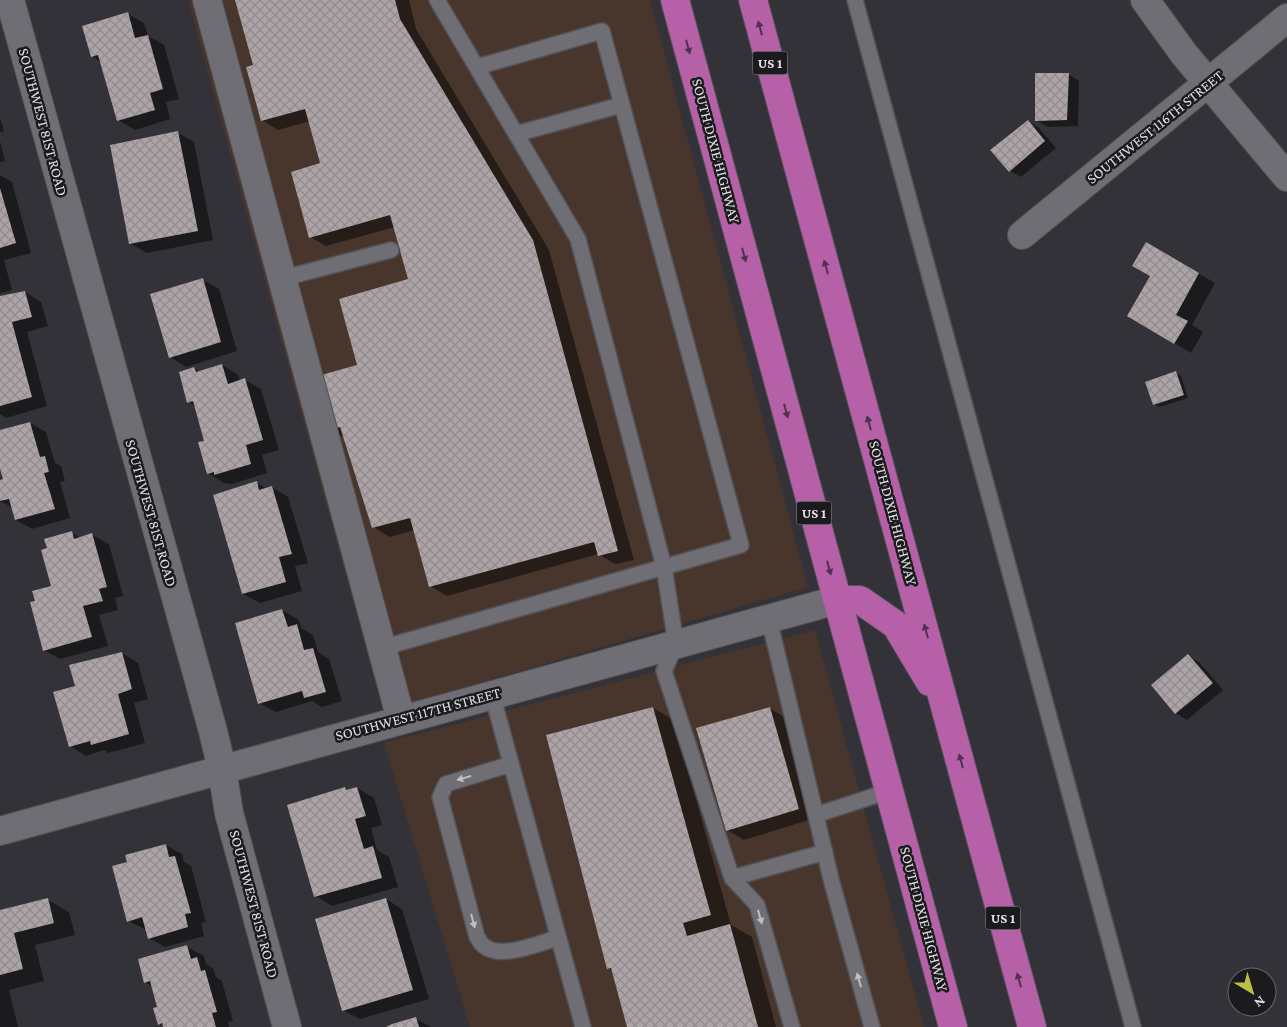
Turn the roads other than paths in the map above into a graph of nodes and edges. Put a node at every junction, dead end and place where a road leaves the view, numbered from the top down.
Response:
1 (10, 0) edge
2 (207, 0) edge
3 (437, 0) edge
4 (675, 0) edge
5 (753, 0) edge
6 (855, 0) edge
7 (1145, 0) edge
8 (1287, 18) edge
9 (477, 67) junction
10 (1208, 84) junction
11 (621, 105) junction
12 (516, 134) junction
13 (1287, 178) edge
14 (1022, 235) dead end
15 (390, 250) dead end
16 (284, 278) junction
17 (664, 567) junction
18 (837, 600) junction
19 (769, 618) junction
20 (676, 644) junction
21 (382, 648) junction
22 (492, 694) junction
23 (948, 712) junction
24 (401, 719) junction
25 (511, 764) junction
26 (222, 769) junction
27 (889, 791) junction
28 (816, 815) junction
29 (0, 831) edge
30 (825, 852) junction
31 (732, 878) junction
32 (557, 938) junction
33 (287, 1027) edge
34 (583, 1027) edge
35 (792, 1027) edge
36 (872, 1027) edge
37 (953, 1027) edge
38 (1032, 1027) edge
39 (1133, 1027) edge

1 - 26 street, SOUTHWEST 81ST ROAD
2 - 16 street
3 - 9 lane
4 -> 18 highway, SOUTH DIXIE HIGHWAY / US 1
23 -> 5 highway, SOUTH DIXIE HIGHWAY / US 1
6 - 39 lane
7 - 10 street
8 - 10 street, SOUTHWEST 116TH STREET
9 - 11 lane
9 - 12 lane
10 - 13 street
10 - 14 street, SOUTHWEST 116TH STREET
11 - 12 lane
11 - 17 lane
12 - 17 lane
15 - 16 lane
16 - 21 street
17 - 20 lane
17 - 21 lane
18 - 19 street, SOUTHWEST 117TH STREET
18 - 23 highway
18 - 27 highway, SOUTH DIXIE HIGHWAY / US 1
19 - 20 street, SOUTHWEST 117TH STREET
19 - 28 lane
20 - 22 street, SOUTHWEST 117TH STREET
20 - 31 lane
21 - 24 street
22 - 24 street, SOUTHWEST 117TH STREET
22 - 25 lane
38 -> 23 highway, SOUTH DIXIE HIGHWAY / US 1
24 - 26 street, SOUTHWEST 117TH STREET
25 - 32 lane
25 -> 32 lane
26 - 29 street, SOUTHWEST 117TH STREET
26 - 33 street, SOUTHWEST 81ST ROAD
27 - 28 lane
27 - 37 highway, SOUTH DIXIE HIGHWAY / US 1
28 - 30 lane
30 - 31 lane
36 -> 30 lane
31 -> 35 lane
32 - 34 lane

